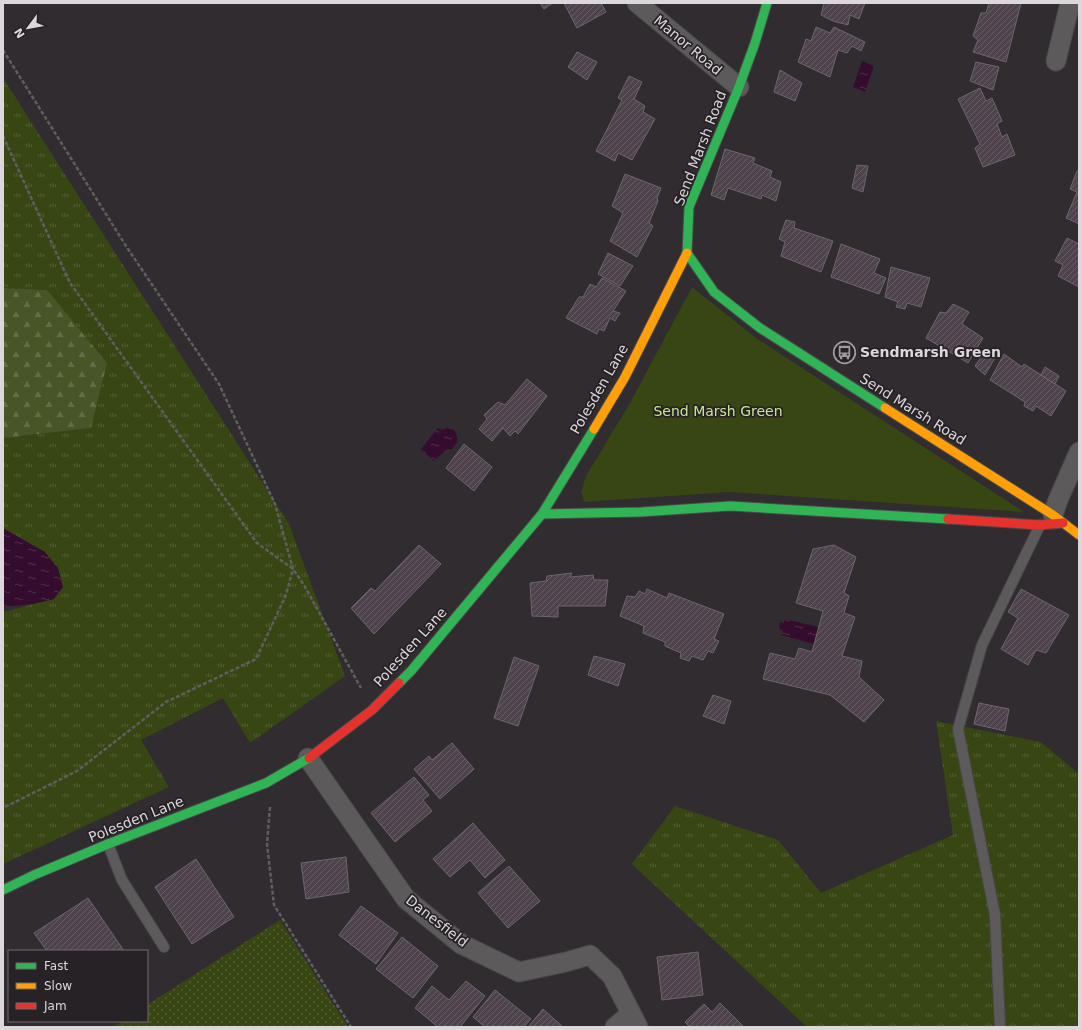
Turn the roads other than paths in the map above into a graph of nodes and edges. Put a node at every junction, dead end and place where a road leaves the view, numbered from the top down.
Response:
1 (637, 3) edge
2 (767, 3) edge
3 (1070, 3) edge
4 (1056, 61) dead end
5 (739, 87) junction
6 (687, 253) junction
7 (1079, 452) edge
8 (542, 514) junction
9 (1052, 521) junction
10 (1079, 535) edge
11 (308, 758) junction
12 (108, 844) junction
13 (3, 890) edge
14 (164, 947) dead end
15 (634, 1020) edge
16 (615, 1027) edge
17 (1000, 1027) edge

1 - 5 street, Manor Road
2 - 5 street, Send Marsh Road
3 - 4 street
5 - 6 street, Send Marsh Road
6 - 8 street, Polesden Lane
6 - 9 street, Send Marsh Road
7 - 9 street
8 - 9 street
8 - 11 street, Polesden Lane
9 - 10 street, Send Marsh Road
9 - 17 lane
11 - 12 street, Polesden Lane
11 - 15 street, Danesfield
12 - 13 street, Polesden Lane
12 - 14 lane
15 - 16 street

